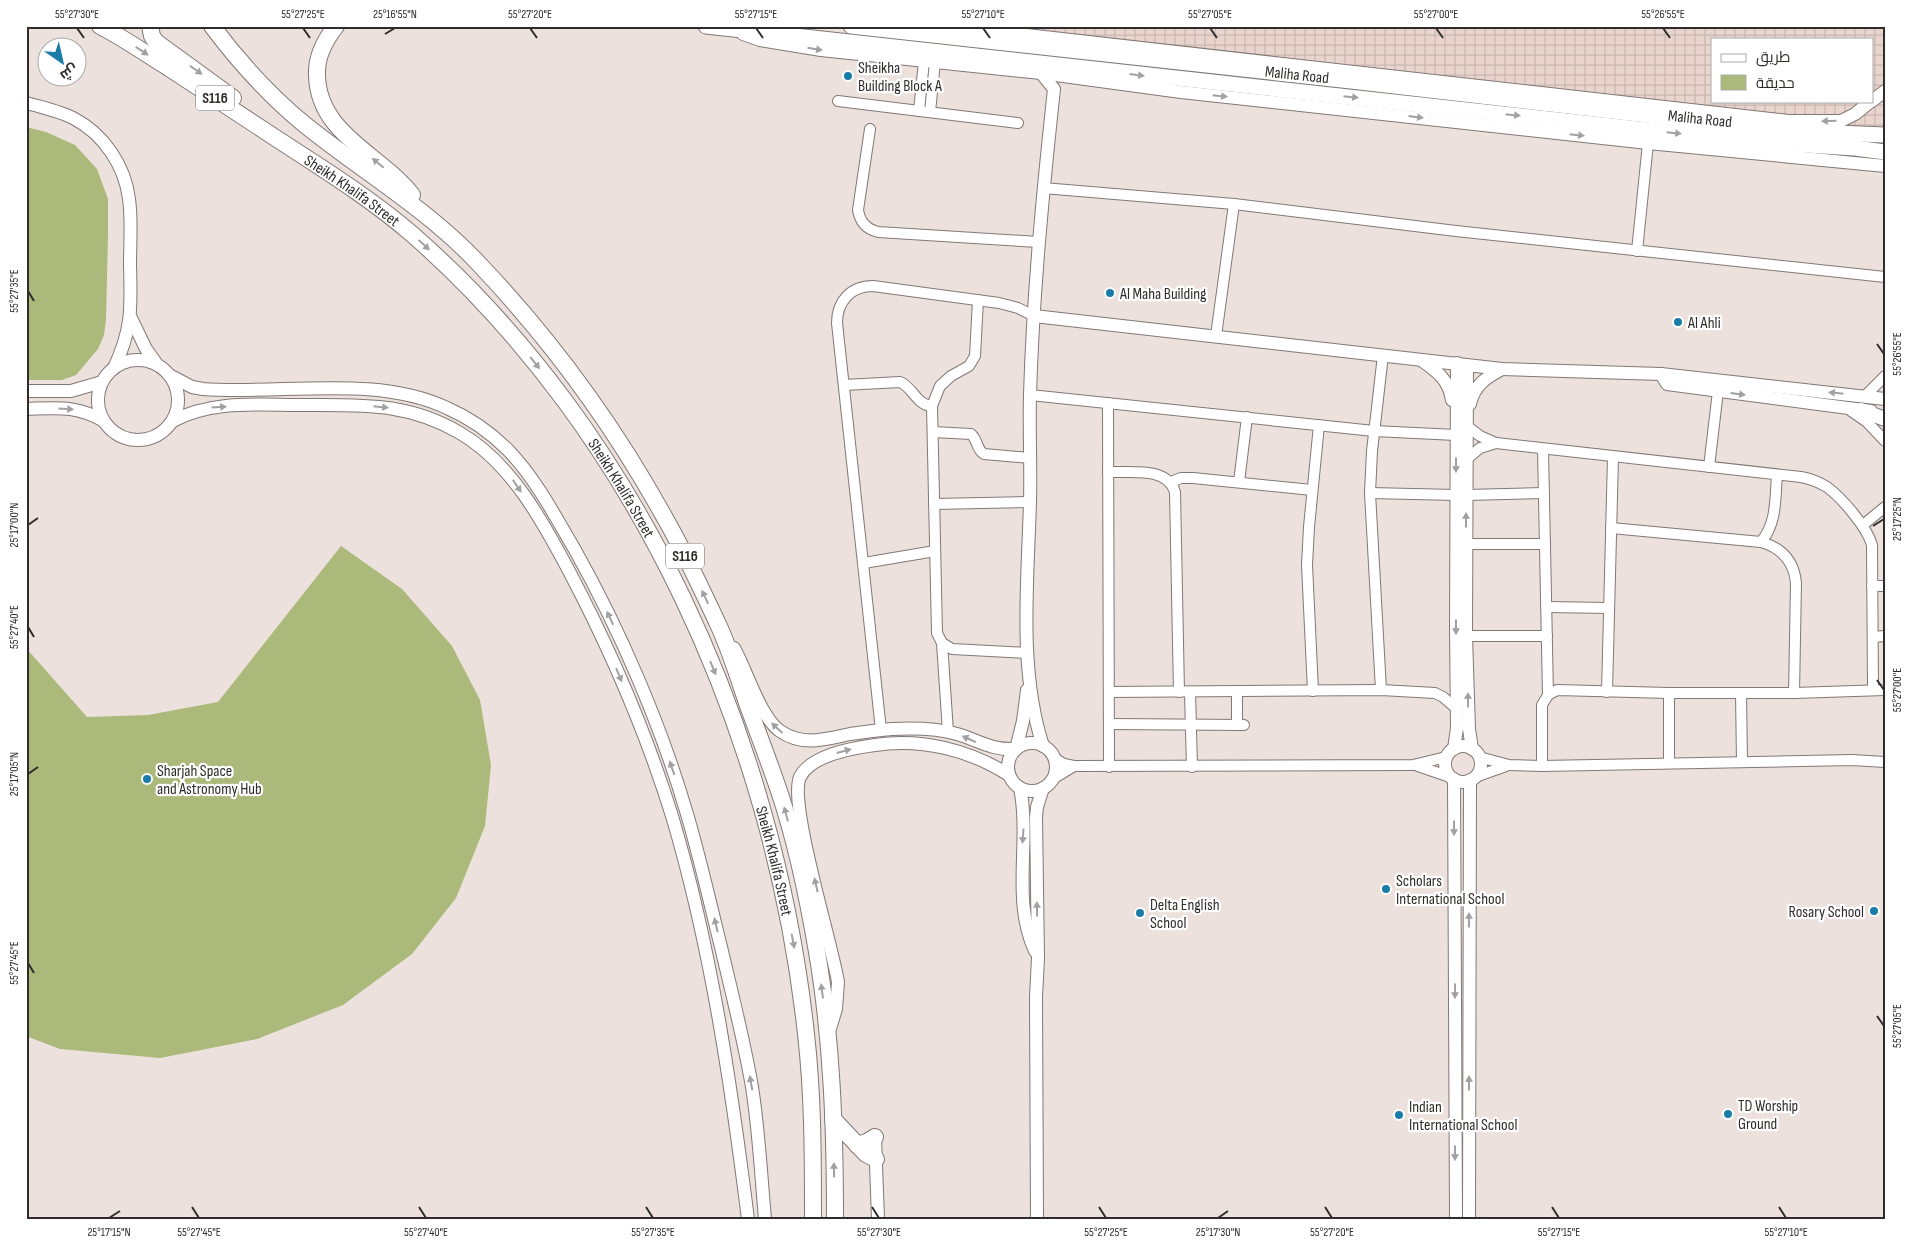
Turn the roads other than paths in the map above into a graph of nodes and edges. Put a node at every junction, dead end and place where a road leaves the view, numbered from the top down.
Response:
1 (100, 26) edge
2 (150, 26) edge
3 (205, 26) edge
4 (212, 26) edge
5 (336, 26) edge
6 (706, 26) edge
7 (851, 26) edge
8 (947, 26) edge
9 (734, 29) junction
10 (1032, 41) junction
11 (230, 50) junction
12 (929, 61) junction
13 (1041, 73) junction
14 (1071, 78) junction
15 (1196, 81) junction
16 (1054, 89) junction
17 (1885, 91) edge
18 (1181, 92) junction
19 (1308, 93) junction
20 (1874, 99) edge
21 (838, 101) dead end
22 (1871, 102) edge
23 (26, 103) edge
24 (1326, 107) junction
25 (1641, 109) junction
26 (919, 111) junction
27 (930, 112) junction
28 (1018, 122) dead end
29 (870, 129) dead end
30 (1881, 133) edge
31 (1648, 143) junction
32 (1885, 152) edge
33 (1885, 166) edge
34 (328, 174) junction
35 (1043, 188) junction
36 (1234, 204) junction
37 (422, 212) junction
38 (1038, 242) junction
39 (1637, 251) junction
40 (1885, 277) edge
41 (978, 300) junction
42 (1034, 316) junction
43 (131, 318) junction
44 (1216, 336) junction
45 (1383, 355) junction
46 (1419, 359) junction
47 (156, 363) junction
48 (1462, 364) junction
49 (114, 368) junction
50 (1502, 369) junction
51 (1661, 374) junction
52 (172, 376) junction
53 (1885, 376) edge
54 (102, 382) junction
55 (844, 385) junction
56 (1718, 391) junction
57 (26, 392) edge
58 (1030, 395) junction
59 (1885, 399) edge
60 (1108, 403) junction
61 (1863, 403) junction
62 (932, 406) junction
63 (1843, 407) junction
64 (26, 409) edge
65 (1885, 412) edge
66 (1246, 417) junction
67 (1885, 419) edge
68 (173, 421) junction
69 (104, 422) junction
70 (1319, 425) junction
71 (1460, 428) junction
72 (1374, 431) junction
73 (933, 432) junction
74 (1885, 441) edge
75 (1496, 443) junction
76 (1543, 449) junction
77 (1612, 457) junction
78 (1030, 458) junction
79 (1467, 459) junction
80 (1709, 467) junction
81 (1108, 472) junction
82 (1777, 475) junction
83 (1171, 482) junction
84 (1239, 482) junction
85 (1312, 490) junction
86 (1370, 493) junction
87 (1544, 493) junction
88 (1461, 495) junction
89 (1030, 502) junction
90 (934, 504) junction
91 (1885, 507) edge
92 (1863, 525) junction
93 (1611, 528) junction
94 (1761, 542) junction
95 (1466, 544) junction
96 (1545, 544) junction
97 (935, 551) junction
98 (864, 563) junction
99 (1872, 586) junction
100 (1885, 586) edge
101 (1546, 607) junction
102 (1609, 608) junction
103 (718, 624) junction
104 (1466, 636) junction
105 (1547, 636) junction
106 (1885, 636) edge
107 (1872, 637) junction
108 (942, 643) junction
109 (1028, 653) junction
110 (1029, 672) junction
111 (1457, 682) junction
112 (1381, 690) junction
113 (1873, 690) junction
114 (1885, 690) edge
115 (1313, 691) junction
116 (1109, 692) junction
117 (1179, 692) junction
118 (1190, 692) junction
119 (1237, 692) junction
120 (1607, 692) junction
121 (1435, 693) junction
122 (1669, 693) junction
123 (1741, 693) junction
124 (1794, 693) junction
125 (1548, 695) junction
126 (1457, 709) junction
127 (1109, 724) junction
128 (1191, 724) junction
129 (881, 730) junction
130 (948, 732) junction
131 (1043, 746) junction
132 (1016, 749) junction
133 (1450, 753) junction
134 (1476, 753) junction
135 (1054, 758) junction
136 (1742, 762) junction
137 (1885, 762) edge
138 (1669, 764) junction
139 (1414, 765) junction
140 (1509, 765) junction
141 (1074, 766) junction
142 (1109, 766) junction
143 (1542, 766) junction
144 (1192, 767) junction
145 (1009, 775) junction
146 (1452, 778) junction
147 (1472, 779) junction
148 (1047, 784) junction
149 (1020, 788) junction
150 (1038, 958) junction
151 (828, 1034) junction
152 (735, 1112) junction
153 (833, 1119) junction
154 (875, 1137) joint
155 (857, 1145) junction
156 (876, 1159) junction
157 (760, 1162) junction
158 (748, 1219) edge
159 (765, 1219) edge
160 (813, 1219) edge
161 (835, 1219) edge
162 (878, 1219) edge
163 (1037, 1219) edge
164 (1456, 1219) edge
165 (1469, 1219) edge

1 -> 34 highway, Sheikh Khalifa Street / S116
2 -> 34 highway
3 - 11 highway
4 - 11 highway, Sheikh Khalifa Street / S116
37 -> 5 highway
6 - 9 main road, Maliha Road
7 - 10 main road, Maliha Road
8 - 10 street
9 -> 12 street
9 -> 15 main road, Maliha Road
10 - 25 main road, Maliha Road
11 - 37 highway, Sheikh Khalifa Street / S116
12 - 13 street
12 - 26 street
12 - 27 street
13 - 14 street
13 - 16 street
14 - 16 street
14 - 18 street
15 - 18 main road
15 - 19 main road, Maliha Road
16 - 35 street
17 - 20 street
18 -> 24 street
19 - 24 main road
19 -> 32 main road, Maliha Road
21 - 26 street
22 -> 25 street
23 - 43 street
24 -> 31 street
25 - 30 main road, Maliha Road
26 - 27 street
27 - 28 street
29 - 38 street
31 - 33 street
31 - 39 street
34 -> 160 highway, Sheikh Khalifa Street / S116
35 - 36 street
35 - 38 street
36 - 39 street
36 - 44 street
103 -> 37 highway, Sheikh Khalifa Street / S116
38 - 42 street
39 - 40 street
41 - 42 street
41 - 55 street
41 - 62 street
42 - 44 street
42 - 58 street
43 - 47 street
43 - 49 street
44 - 45 street
45 - 46 street
45 - 72 street
46 - 48 street
46 - 71 street
47 - 49 street
47 - 52 street
48 - 50 street
48 - 71 street
49 - 54 street
50 - 51 street
50 - 71 street
51 - 56 street
61 -> 51 street
52 - 68 street
157 -> 52 street
53 - 61 street
54 - 57 street
54 - 69 street
55 - 62 street
55 - 98 street
56 -> 63 street
56 - 80 street
58 - 60 street
58 - 78 street
59 - 61 street
60 - 66 street
60 - 81 street
61 - 63 street
61 - 65 street
61 - 67 main road
62 - 73 street
63 - 74 street
64 -> 69 street
66 - 70 street
66 - 84 street
68 - 69 street
68 -> 152 street
70 - 72 street
70 - 85 street
71 - 72 street
71 - 75 street
71 - 79 street
71 -> 88 street
72 - 86 street
73 - 78 street
73 - 90 street
75 - 76 street
75 - 79 street
76 - 77 street
76 - 87 street
77 - 80 street
77 - 93 street
78 - 89 street
79 - 88 street
80 - 82 street
81 - 83 street
81 - 116 street
82 - 92 street
82 - 94 street
83 - 84 street
83 - 117 street
84 - 85 street
85 - 115 street
86 - 88 street
86 - 112 street
87 - 88 street
87 - 96 street
95 -> 88 street
88 -> 111 street
89 - 90 street
89 - 109 street
90 - 97 street
91 - 92 street
92 - 99 street
93 - 94 street
93 - 102 street
94 - 124 street
95 - 96 street
95 - 104 street
96 - 101 street
97 - 98 street
97 - 108 street
98 - 129 street
99 - 100 street
99 - 107 street
101 - 102 street
101 - 105 street
102 - 120 street
129 -> 103 street
151 -> 103 highway, Sheikh Khalifa Street / S116
104 - 105 street
134 -> 104 street
105 - 125 street
106 - 107 street
107 - 113 street
108 - 109 street
108 - 130 street
109 - 110 street
110 - 131 street
110 - 132 street
111 - 121 street
111 - 126 street
112 - 115 street
112 - 121 street
113 - 114 street
113 - 124 street
115 - 119 street
116 - 117 street
116 - 127 street
117 - 118 street
118 - 119 street
118 - 128 street
119 - 128 street
120 - 122 street
120 - 125 street
121 - 126 street
122 - 123 street
122 - 138 street
123 - 124 street
123 - 136 street
125 - 143 street
126 - 133 street
127 - 128 street
127 - 142 street
128 - 144 street
129 - 130 street
132 -> 130 street
131 - 132 street
131 - 135 street
132 - 145 street
133 - 134 street
133 - 139 street
133 - 146 street
134 - 140 street
134 - 147 street
135 - 141 street
135 - 148 street
136 - 137 street
136 - 138 street
138 - 143 street
139 - 144 street
139 - 146 street
140 - 143 street
140 - 147 street
141 - 142 street
141 - 148 street
142 - 144 street
145 - 149 street
151 -> 145 street
146 - 147 street
146 -> 164 street
165 -> 147 street
148 - 149 street
150 -> 148 street
149 -> 150 street
150 - 163 street
151 - 153 highway, Sheikh Khalifa Street / S116
152 - 157 street
152 - 158 street
153 - 155 highway
161 -> 153 highway, Sheikh Khalifa Street / S116
154 - 155 highway
154 - 156 street
155 - 156 highway
156 - 162 street
157 - 159 street

